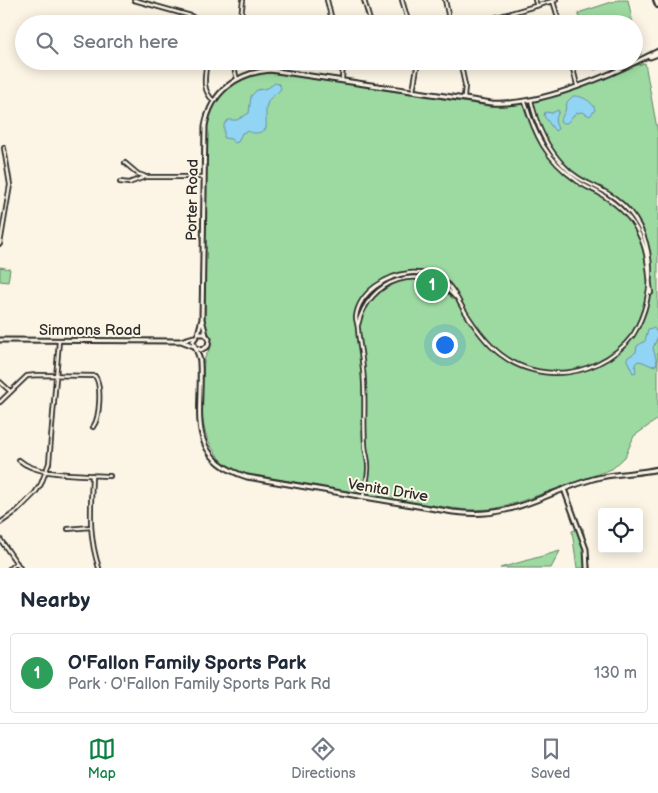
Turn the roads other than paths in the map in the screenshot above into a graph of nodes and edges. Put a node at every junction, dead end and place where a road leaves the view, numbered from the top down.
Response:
1 (134, 0) edge
2 (242, 0) edge
3 (327, 0) edge
4 (364, 0) edge
5 (402, 0) edge
6 (445, 0) edge
7 (535, 0) edge
8 (555, 0) edge
9 (656, 0) edge
10 (658, 5) edge
11 (537, 6) junction
12 (187, 15) edge
13 (241, 15) edge
14 (331, 15) edge
15 (368, 15) edge
16 (406, 15) edge
17 (448, 15) edge
18 (505, 15) edge
19 (558, 15) edge
20 (658, 53) edge
21 (643, 59) edge
22 (206, 70) edge
23 (234, 70) edge
24 (343, 70) edge
25 (416, 70) edge
26 (462, 70) edge
27 (573, 70) edge
28 (616, 70) edge
29 (237, 79) junction
30 (342, 80) junction
31 (577, 85) junction
32 (413, 91) junction
33 (464, 98) junction
34 (531, 100) junction
35 (214, 101) junction
36 (525, 102) junction
37 (4, 148) dead end
38 (125, 163) dead end
39 (145, 177) junction
40 (203, 177) junction
41 (120, 182) dead end
42 (0, 244) edge
43 (651, 295) junction
44 (202, 319) junction
45 (196, 335) junction
46 (207, 336) junction
47 (0, 340) edge
48 (59, 341) junction
49 (180, 341) junction
50 (196, 348) junction
51 (204, 349) junction
52 (200, 363) junction
53 (57, 375) junction
54 (0, 382) edge
55 (10, 391) junction
56 (0, 402) edge
57 (93, 427) dead end
58 (19, 460) dead end
59 (658, 469) edge
60 (46, 471) junction
61 (92, 475) junction
62 (110, 476) dead end
63 (564, 489) junction
64 (363, 497) junction
65 (0, 523) edge
66 (91, 528) junction
67 (68, 529) dead end
68 (0, 539) edge
69 (17, 564) junction
70 (10, 568) edge
71 (20, 568) edge
72 (100, 568) edge
73 (587, 568) edge

1 - 12 street
2 - 13 street
3 - 14 street
4 - 15 street
5 - 16 street
6 - 17 street
7 - 11 street
8 - 11 street
8 - 19 street
9 - 10 main road
11 - 18 street
20 - 21 street, Porter Road
22 - 35 street
23 - 29 street
24 - 30 street
25 - 32 street
26 - 33 street
27 - 31 street
28 - 31 street, Porter Road
29 - 30 street, Porter Road
29 - 35 street, Porter Road
30 - 32 street, Porter Road
31 - 34 street, Porter Road
32 - 33 street, Porter Road
33 - 36 street, Porter Road
34 - 36 street, Porter Road
34 - 43 street
35 - 40 street, Porter Road
36 - 43 street
37 - 42 street
38 - 39 street
39 - 40 street
39 - 41 street
40 - 44 street, Porter Road
43 - 64 street
44 - 45 street, Porter Road
44 - 46 street, Porter Road
45 - 46 street
45 - 49 street, Simmons Road
45 - 50 street
46 - 51 street
47 - 48 street, Simmons Road
48 - 49 street, Simmons Road
48 - 53 street
49 - 50 street, Simmons Road
50 - 51 street
50 - 52 street, Venita Drive
51 - 52 street, Venita Drive
52 - 64 street, Venita Drive
53 - 55 street
53 - 57 street
53 - 60 street
54 - 55 street
55 - 56 street
58 - 60 street
59 - 63 street, Venita Drive
60 - 61 street
60 - 65 street
61 - 62 street
61 - 66 street
63 - 64 street, Venita Drive
63 - 73 street
66 - 67 street
66 - 72 street
68 - 69 street
69 - 70 street
69 - 71 street

